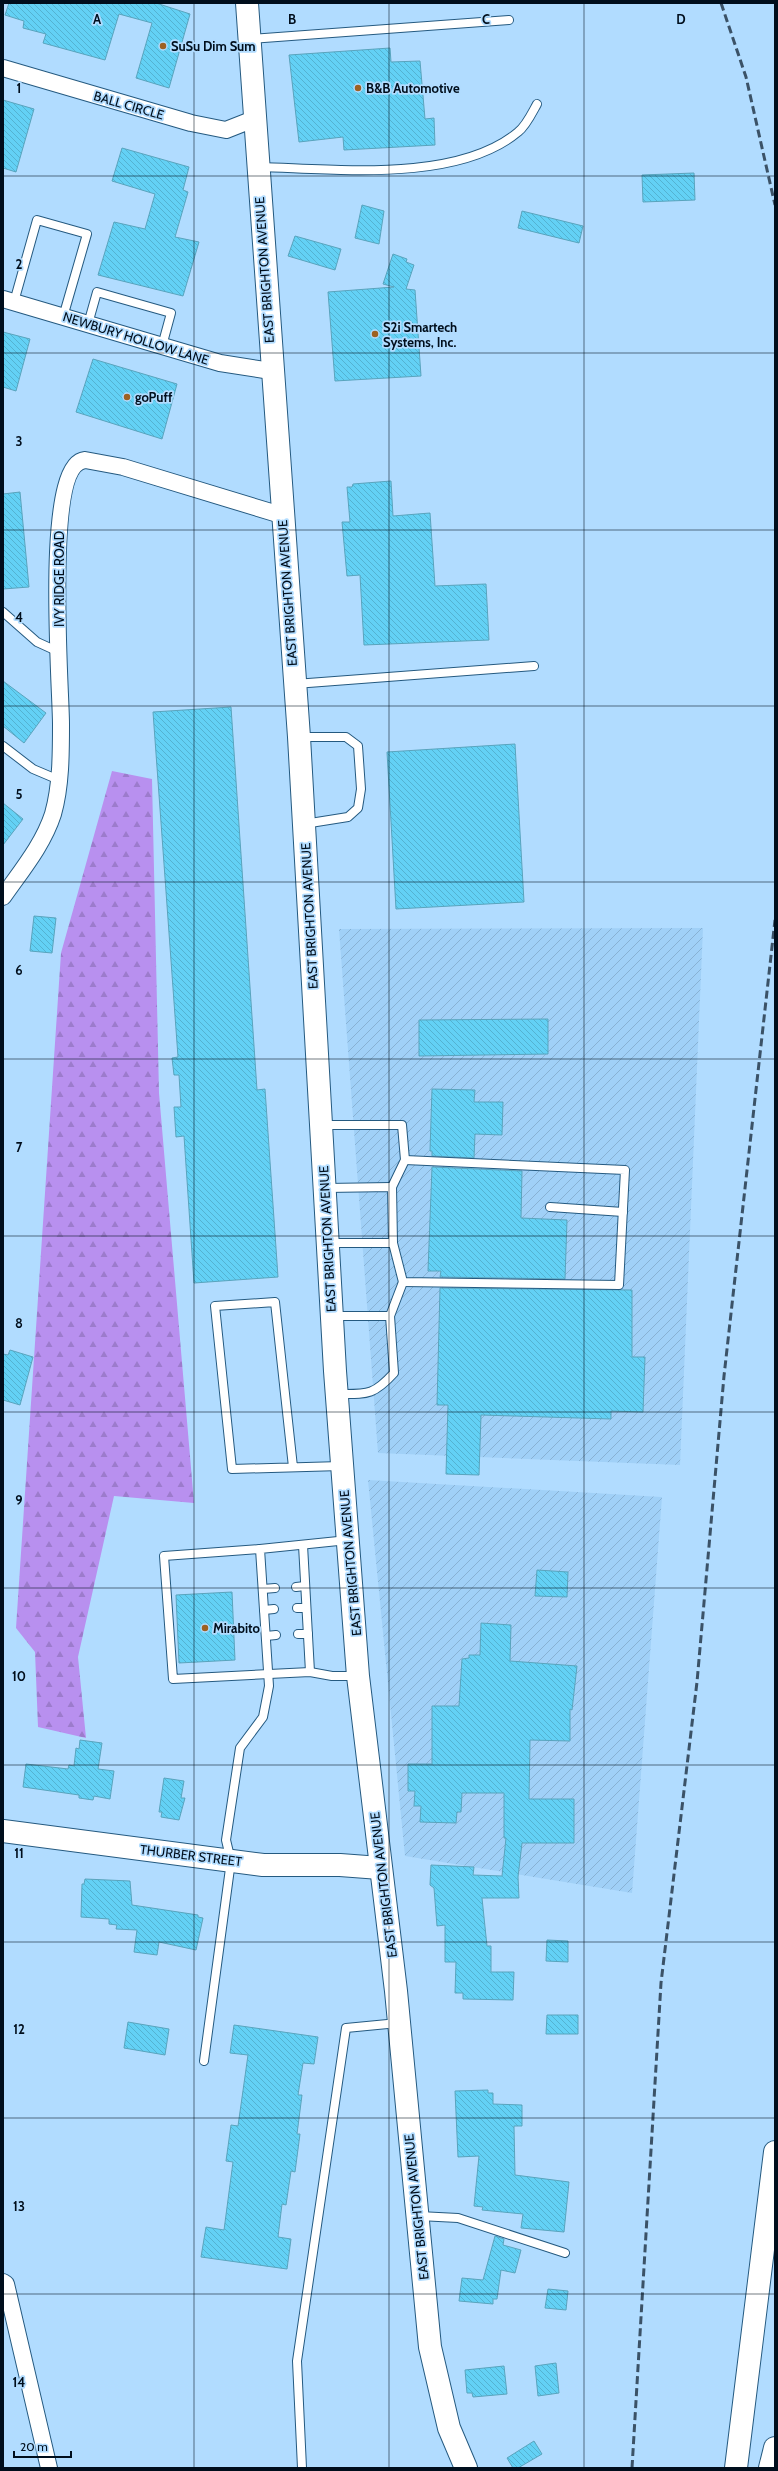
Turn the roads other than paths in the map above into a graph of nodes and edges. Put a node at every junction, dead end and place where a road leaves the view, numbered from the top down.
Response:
1 (247, 3) edge
2 (509, 20) dead end
3 (249, 39) junction
4 (3, 68) edge
5 (537, 104) dead end
6 (254, 119) junction
7 (257, 166) junction
8 (8, 300) edge
9 (63, 316) junction
10 (88, 324) junction
11 (162, 346) junction
12 (271, 371) junction
13 (281, 515) junction
14 (3, 612) edge
15 (60, 652) junction
16 (534, 666) dead end
17 (294, 684) junction
18 (299, 737) junction
19 (3, 746) edge
20 (59, 780) junction
21 (304, 824) junction
22 (3, 897) edge
23 (321, 1125) junction
24 (405, 1160) junction
25 (392, 1187) junction
26 (324, 1188) junction
27 (550, 1208) dead end
28 (623, 1212) junction
29 (327, 1243) junction
30 (393, 1243) junction
31 (403, 1282) junction
32 (331, 1316) junction
33 (390, 1316) junction
34 (336, 1394) junction
35 (342, 1466) junction
36 (293, 1467) junction
37 (348, 1540) junction
38 (303, 1545) junction
39 (260, 1549) junction
40 (305, 1586) junction
41 (296, 1587) dead end
42 (275, 1588) dead end
43 (263, 1589) junction
44 (297, 1608) dead end
45 (306, 1608) junction
46 (274, 1609) dead end
47 (264, 1610) junction
48 (298, 1634) dead end
49 (308, 1634) junction
50 (276, 1635) dead end
51 (266, 1636) junction
52 (310, 1672) junction
53 (268, 1674) junction
54 (358, 1676) junction
55 (3, 1831) edge
56 (231, 1861) junction
57 (380, 1868) junction
58 (398, 2023) junction
59 (204, 2061) dead end
60 (775, 2152) edge
61 (416, 2216) junction
62 (565, 2253) dead end
63 (3, 2282) edge
64 (775, 2448) edge
65 (49, 2468) edge
66 (302, 2468) edge
67 (466, 2468) edge
68 (736, 2468) edge
69 (770, 2468) edge

1 - 3 main road, EAST BRIGHTON AVENUE
2 - 3 lane
3 - 6 main road, EAST BRIGHTON AVENUE
4 - 6 street, BALL CIRCLE
5 - 7 lane
6 - 7 main road, EAST BRIGHTON AVENUE
7 - 12 main road, EAST BRIGHTON AVENUE
8 - 9 street, NEWBURY HOLLOW LANE
8 - 9 lane
9 - 10 street, NEWBURY HOLLOW LANE
10 - 11 street, NEWBURY HOLLOW LANE
10 - 11 lane
11 - 12 street, NEWBURY HOLLOW LANE
12 - 13 main road, EAST BRIGHTON AVENUE
13 - 15 street, IVY RIDGE ROAD
13 - 17 main road, EAST BRIGHTON AVENUE
14 - 15 lane
15 - 20 street, IVY RIDGE ROAD
16 - 17 lane
17 - 18 main road, EAST BRIGHTON AVENUE
18 - 21 main road, EAST BRIGHTON AVENUE
18 - 21 lane
19 - 20 lane
20 - 22 street, IVY RIDGE ROAD
21 - 23 main road, EAST BRIGHTON AVENUE
23 - 24 lane
23 - 26 main road, EAST BRIGHTON AVENUE
24 - 25 lane
24 - 28 lane
25 - 26 lane
25 - 30 lane
26 - 29 main road, EAST BRIGHTON AVENUE
27 - 28 lane
28 - 31 lane
29 - 30 lane
29 - 32 main road, EAST BRIGHTON AVENUE
30 - 31 lane
31 - 33 lane
32 - 33 lane
32 - 34 main road, EAST BRIGHTON AVENUE
33 - 34 lane
34 - 35 main road, EAST BRIGHTON AVENUE
35 - 36 lane
35 - 37 main road, EAST BRIGHTON AVENUE
36 - 36 lane
37 - 38 lane
37 - 54 main road, EAST BRIGHTON AVENUE
38 - 39 lane
38 - 40 lane
39 - 43 lane
39 - 53 lane
40 - 41 lane
40 - 45 lane
42 - 43 lane
43 - 47 lane
44 - 45 lane
45 - 49 lane
46 - 47 lane
47 - 51 lane
48 - 49 lane
49 - 52 lane
50 - 51 lane
51 - 53 lane
52 - 53 lane
52 - 54 lane
53 - 56 lane
54 - 57 main road, EAST BRIGHTON AVENUE
55 - 56 main road, THURBER STREET
56 - 57 main road, THURBER STREET
56 - 59 lane
57 - 58 main road, EAST BRIGHTON AVENUE
58 - 61 main road, EAST BRIGHTON AVENUE
58 - 66 lane
60 - 68 main road
61 - 62 lane
61 - 67 main road, EAST BRIGHTON AVENUE
63 - 65 street
64 - 69 main road

